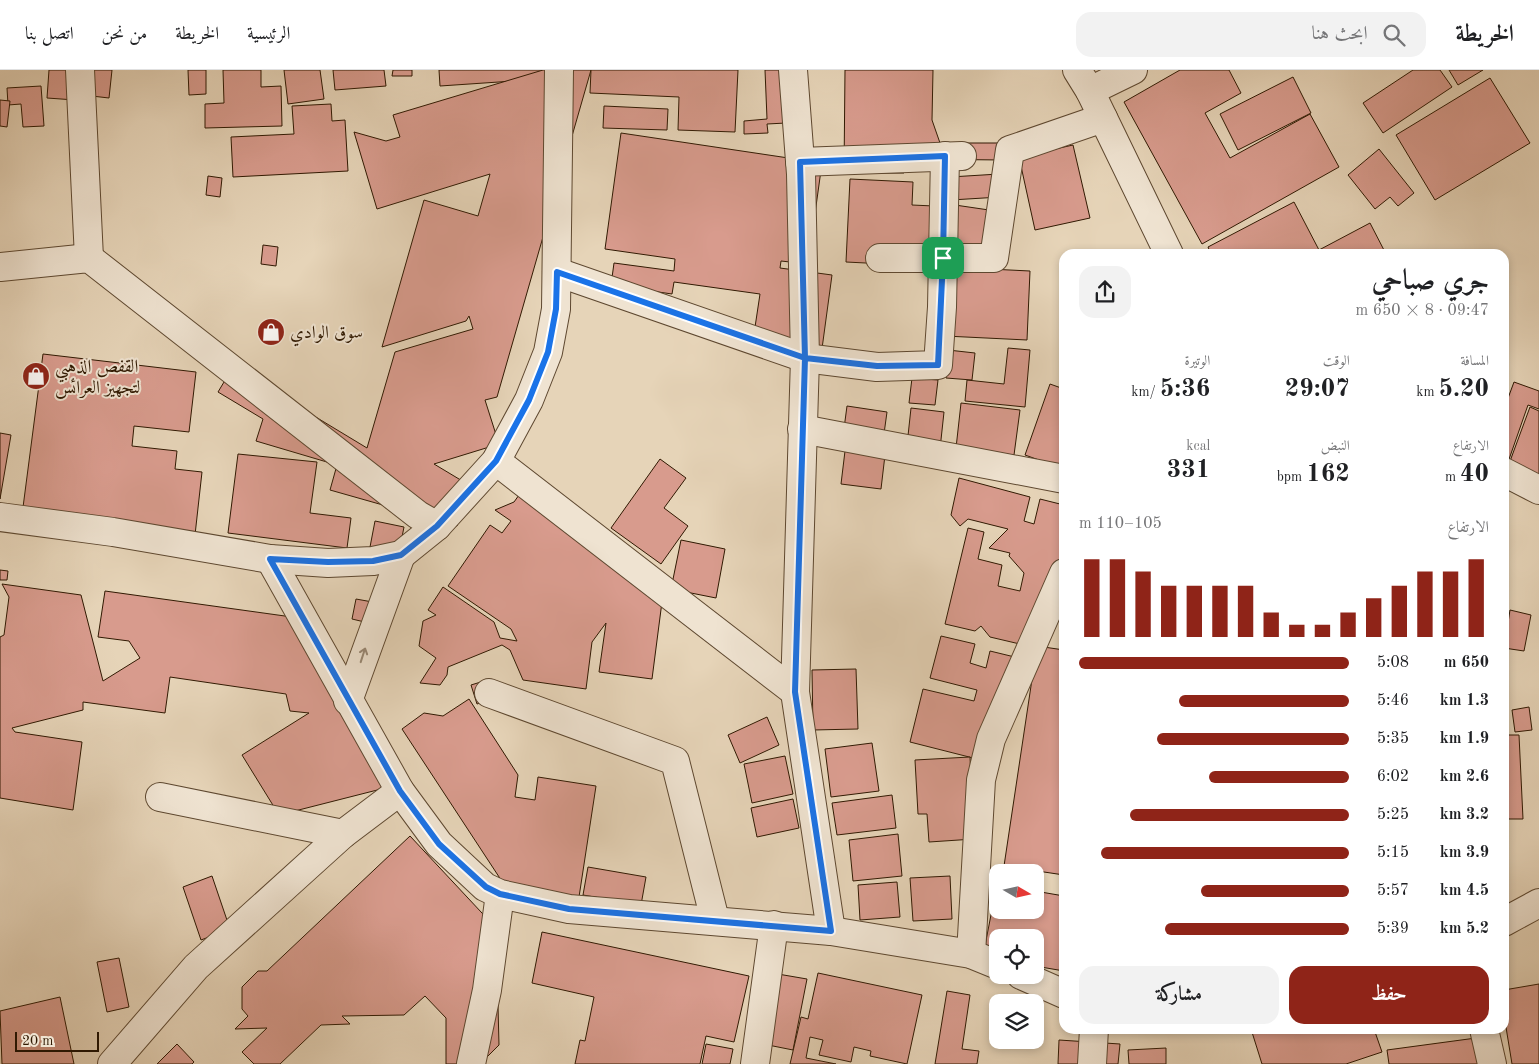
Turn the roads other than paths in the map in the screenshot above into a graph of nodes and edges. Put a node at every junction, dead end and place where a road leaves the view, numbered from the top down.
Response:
1 (80, 70) edge
2 (559, 70) edge
3 (792, 70) edge
4 (1133, 70) edge
5 (1083, 81) edge
6 (1102, 118) junction
7 (800, 162) junction
8 (1167, 249) edge
9 (89, 258) junction
10 (880, 258) dead end
11 (943, 258) junction
12 (0, 267) edge
13 (557, 272) junction
14 (805, 358) junction
15 (802, 429) junction
16 (496, 461) junction
17 (1509, 475) edge
18 (1059, 478) edge
19 (1539, 490) edge
20 (0, 517) edge
21 (437, 526) junction
22 (401, 555) junction
23 (270, 559) junction
24 (1059, 584) edge
25 (490, 692) dead end
26 (795, 692) junction
27 (348, 701) junction
28 (400, 791) junction
29 (160, 797) dead end
30 (343, 834) junction
31 (500, 894) junction
32 (1539, 903) edge
33 (1509, 919) edge
34 (715, 920) junction
35 (774, 925) junction
36 (831, 931) junction
37 (971, 954) junction
38 (989, 961) edge
39 (1041, 984) edge
40 (1059, 992) edge
41 (1094, 1034) edge
42 (1485, 1034) edge
43 (112, 1064) edge
44 (471, 1064) edge
45 (755, 1064) edge
46 (1092, 1064) edge
47 (1492, 1064) edge

1 - 9 street
2 - 13 street
3 - 7 street
4 - 5 street
5 - 6 street
6 - 8 street
6 - 11 street
7 - 11 street
7 - 14 street
9 - 12 street
9 - 21 street
10 - 11 street
11 - 14 street
13 - 14 street
13 - 16 street
14 - 15 street
15 - 18 street
15 - 26 street
16 - 21 street
16 - 26 street
17 - 19 street
20 - 23 street
21 - 22 street
22 - 23 street
27 -> 22 street
23 - 27 street
24 - 37 street
25 - 34 street
26 - 36 street
27 - 28 street
28 - 30 street
28 - 31 street
29 - 30 street
30 - 43 street
31 - 34 street
31 - 44 street
32 - 33 street
34 - 35 street
35 - 36 street
35 - 45 street
36 - 37 street
37 - 38 street
39 - 40 street
41 - 46 street
42 - 47 street

